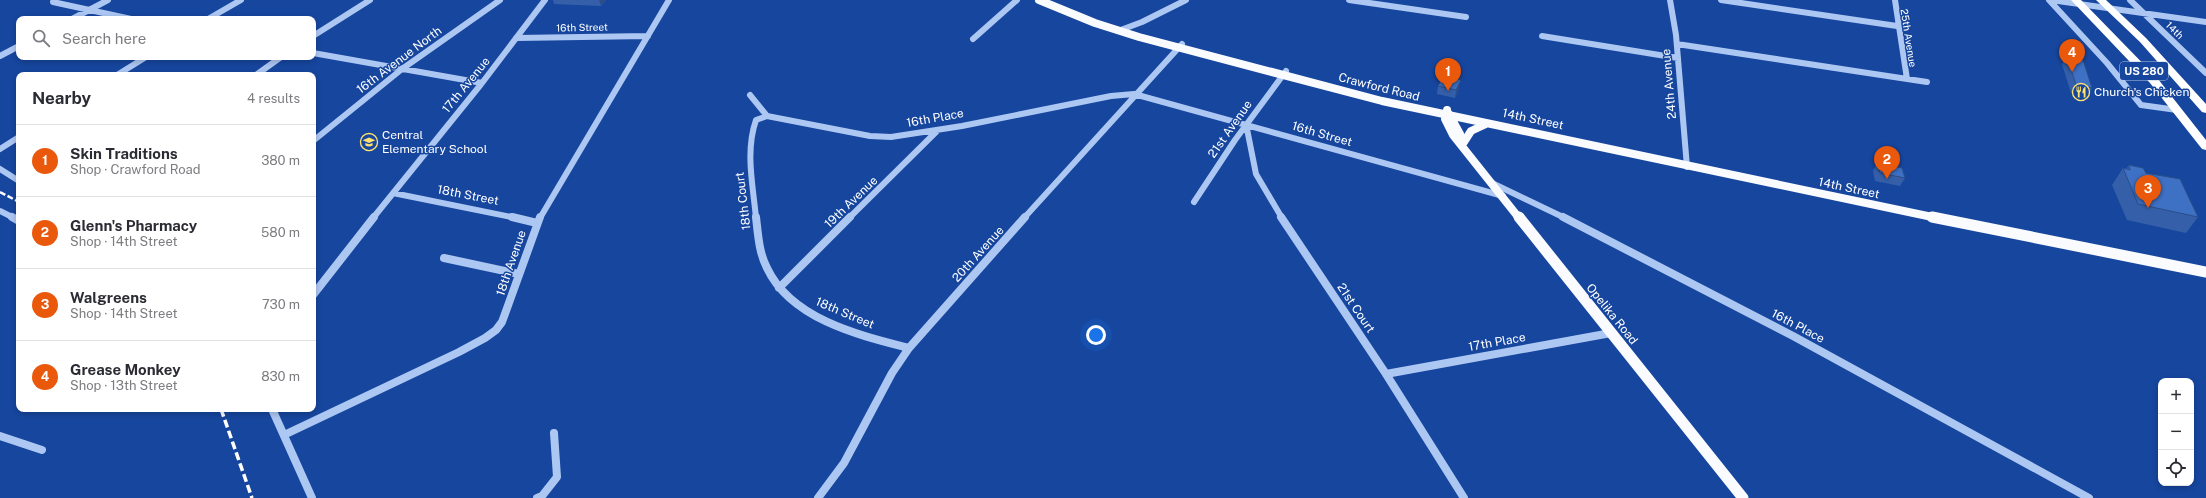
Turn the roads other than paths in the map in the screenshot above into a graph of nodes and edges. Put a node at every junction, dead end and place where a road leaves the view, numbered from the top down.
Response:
1 (108, 0) edge
2 (241, 0) edge
3 (370, 0) edge
4 (500, 0) edge
5 (545, 0) edge
6 (669, 0) edge
7 (1017, 0) edge
8 (1039, 0) edge
9 (1054, 0) edge
10 (1186, 0) edge
11 (1349, 0) edge
12 (1670, 0) edge
13 (1721, 0) edge
14 (1895, 0) edge
15 (2050, 0) edge
16 (2101, 0) edge
17 (2130, 0) edge
18 (53, 2) dead end
19 (2078, 2) edge
20 (2110, 8) junction
21 (89, 10) junction
22 (2144, 13) junction
23 (78, 16) edge
24 (117, 16) edge
25 (213, 16) edge
26 (1466, 17) dead end
27 (2206, 22) edge
28 (1897, 26) junction
29 (1127, 29) junction
30 (1118, 31) junction
31 (316, 34) edge
32 (648, 36) junction
33 (1542, 36) dead end
34 (516, 38) junction
35 (973, 39) dead end
36 (1676, 44) junction
37 (1180, 46) junction
38 (16, 48) edge
39 (316, 54) edge
40 (0, 56) edge
41 (1678, 58) junction
42 (141, 60) edge
43 (277, 60) edge
44 (402, 69) junction
45 (123, 72) edge
46 (260, 72) edge
47 (1284, 73) junction
48 (2206, 73) edge
49 (1907, 79) junction
50 (1927, 82) dead end
51 (482, 83) junction
52 (1134, 94) junction
53 (750, 95) dead end
54 (1418, 110) junction
55 (2177, 110) junction
56 (2206, 110) edge
57 (1448, 114) junction
58 (767, 116) junction
59 (1488, 123) junction
60 (1246, 124) junction
61 (937, 130) junction
62 (1450, 130) junction
63 (16, 139) edge
64 (316, 139) edge
65 (1462, 145) junction
66 (2206, 147) edge
67 (0, 149) edge
68 (1687, 167) junction
69 (0, 169) edge
70 (16, 179) edge
71 (1492, 182) junction
72 (393, 193) junction
73 (1503, 196) junction
74 (1194, 202) dead end
75 (0, 211) edge
76 (16, 219) edge
77 (537, 222) junction
78 (444, 258) dead end
79 (2206, 272) edge
80 (519, 274) junction
81 (778, 288) junction
82 (316, 291) edge
83 (1611, 333) junction
84 (909, 348) junction
85 (1386, 374) junction
86 (273, 412) edge
87 (554, 433) dead end
88 (284, 435) junction
89 (0, 436) edge
90 (42, 450) dead end
91 (312, 498) edge
92 (537, 498) edge
93 (818, 498) edge
94 (1464, 498) edge
95 (1743, 498) edge
96 (2089, 498) edge

1 - 21 street
2 - 25 street
3 - 31 street
4 - 44 street, 16th Avenue North
5 - 34 street, 17th Avenue
6 - 32 street, 18th Avenue
7 - 35 street
8 - 30 main road, Crawford Road
9 - 29 main road, Crawford Road
10 - 29 street
11 - 26 street
12 - 36 street, 24th Avenue
13 - 28 street
14 - 28 street, 25th Avenue
15 - 19 street
15 - 55 street
16 - 20 highway, US 280
17 - 22 street, 14th
18 - 21 street
19 - 20 street
19 - 55 highway, US 280
20 - 22 street
20 - 56 highway, US 280
21 - 23 street
21 - 24 street
22 - 27 street
22 - 48 street, 14th
28 - 49 street, 25th Avenue
29 - 30 street
29 - 37 main road, Crawford Road
30 - 37 main road, Crawford Road
32 - 34 street, 16th Street
32 - 77 street, 18th Avenue
33 - 41 street
34 - 51 street, 17th Avenue
36 - 41 street, 24th Avenue
36 - 49 street
37 - 47 main road, Crawford Road
37 - 52 street, 20th Avenue
38 - 40 street
39 - 44 street
41 - 68 street, 24th Avenue
42 - 45 street
43 - 46 street
44 - 51 street
44 - 64 street, 16th Avenue North
47 - 54 main road, Crawford Road
47 - 57 main road, Crawford Road
47 - 60 street, 21st Avenue
49 - 50 street
51 - 72 street, 17th Avenue
52 - 60 street, 16th Street
52 - 61 street, 16th Place
52 - 84 street, 20th Avenue
53 - 58 street
54 - 57 main road, Crawford Road
54 - 62 main road
55 - 66 highway, US 280
57 - 59 main road, Crawford Road
57 - 62 main road, Opelika Road
57 - 65 main road, Opelika Road
58 - 61 street, 16th Place
58 - 81 street, 18th Court
59 - 65 main road
59 - 68 main road, 14th Street
60 - 73 street, 16th Street
60 - 74 street, 21st Avenue
60 - 85 street, 21st Court
61 - 81 street, 19th Avenue
62 - 65 main road, Opelika Road
63 - 67 street
65 - 71 main road, Opelika Road
68 - 79 main road, 14th Street
69 - 70 street
71 - 73 main road, Opelika Road
71 - 96 street, 16th Place
72 - 77 street, 18th Street
72 - 82 street, 17th Avenue
73 - 83 main road, Opelika Road
75 - 76 street
77 - 80 street, 18th Avenue
78 - 80 street
80 - 88 street, 18th Avenue
81 - 84 street, 18th Street
83 - 85 street, 17th Place
83 - 95 main road, Opelika Road
84 - 93 street, 20th Avenue
85 - 94 street, 21st Court
86 - 88 street
87 - 92 street
88 - 91 street
89 - 90 street

